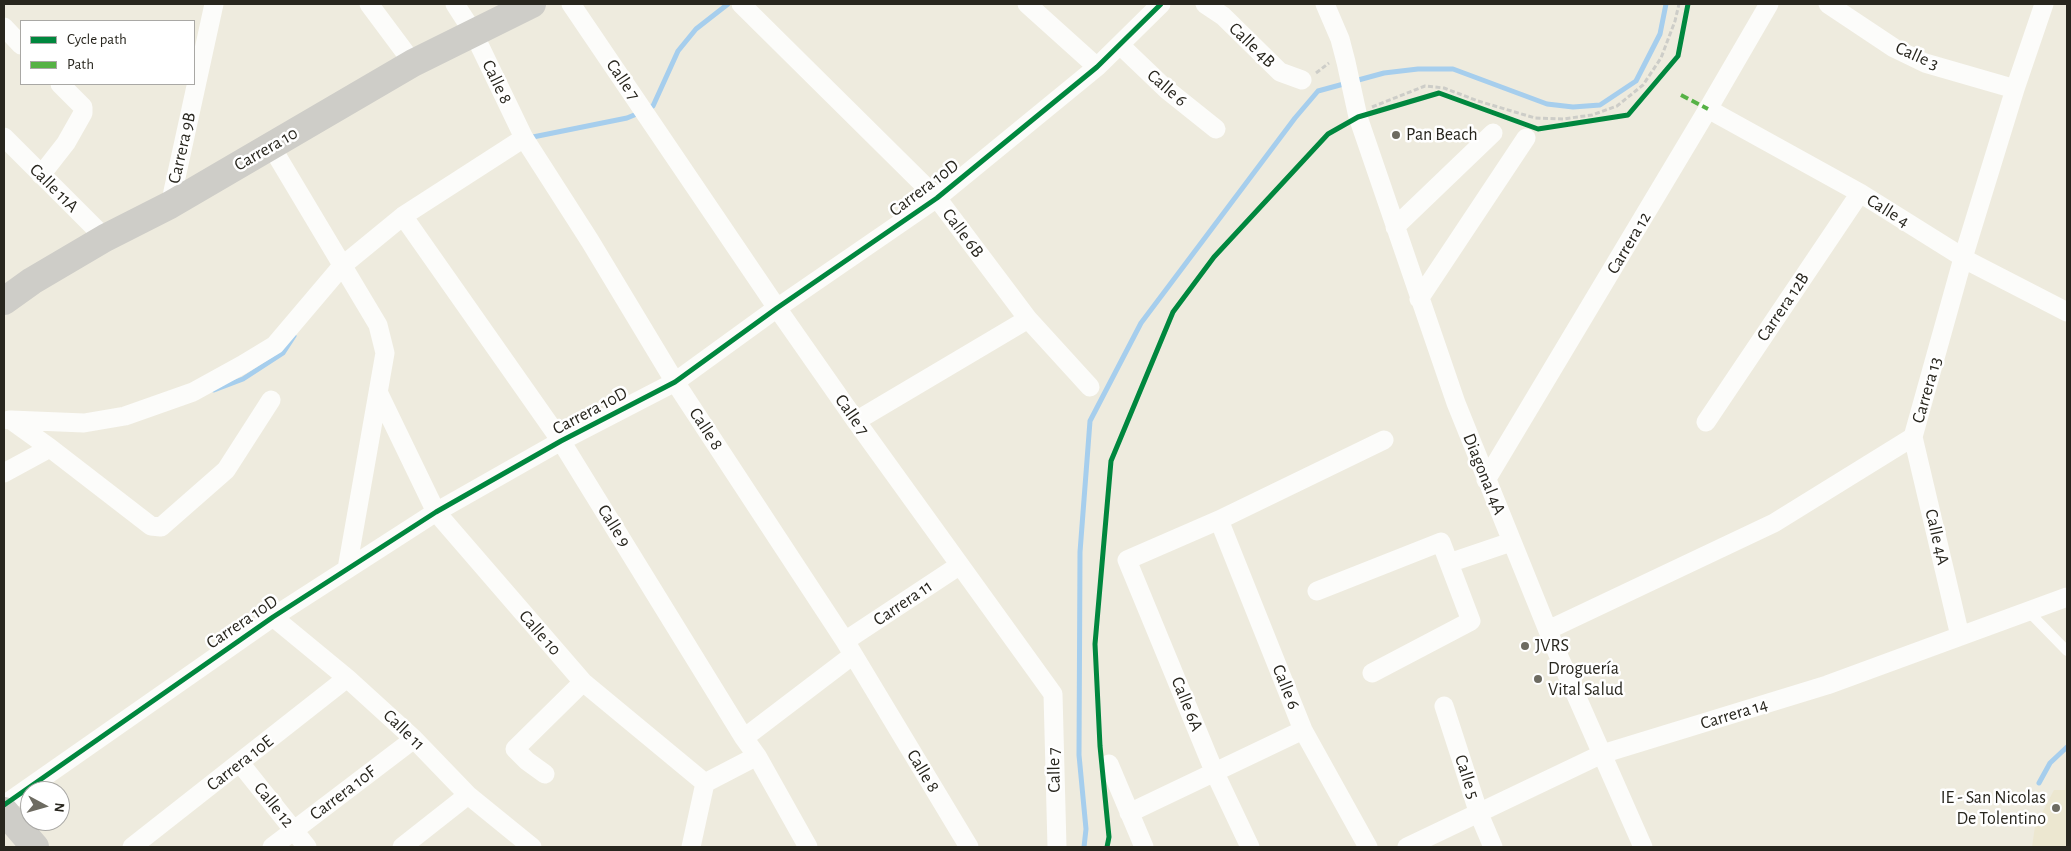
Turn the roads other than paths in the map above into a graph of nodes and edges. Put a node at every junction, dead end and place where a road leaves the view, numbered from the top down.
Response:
1 (214, 4) edge
2 (369, 4) edge
3 (455, 4) edge
4 (532, 4) edge
5 (572, 4) edge
6 (1027, 4) edge
7 (1161, 4) edge
8 (1206, 4) edge
9 (1325, 4) edge
10 (1769, 4) edge
11 (1828, 4) edge
12 (2044, 4) edge
13 (741, 5) edge
14 (4, 27) edge
15 (473, 32) junction
16 (20, 44) edge
17 (1120, 45) junction
18 (413, 64) junction
19 (1097, 68) junction
20 (1302, 80) road end
21 (61, 85) edge
22 (2016, 89) junction
23 (1708, 109) junction
24 (1216, 129) dead end
25 (1493, 133) dead end
26 (4, 137) edge
27 (524, 138) junction
28 (1526, 138) dead end
29 (271, 146) junction
30 (41, 175) junction
31 (1860, 193) junction
32 (937, 198) junction
33 (170, 205) junction
34 (403, 216) junction
35 (1395, 227) junction
36 (105, 238) junction
37 (1964, 258) junction
38 (342, 266) junction
39 (1420, 299) junction
40 (4, 301) edge
41 (777, 308) junction
42 (2067, 312) edge
43 (1028, 319) junction
44 (675, 382) junction
45 (1090, 387) dead end
46 (379, 394) junction
47 (271, 400) dead end
48 (7, 421) edge
49 (856, 421) junction
50 (1706, 422) dead end
51 (1913, 438) junction
52 (1384, 440) dead end
53 (561, 441) junction
54 (50, 448) junction
55 (4, 473) edge
56 (1486, 480) junction
57 (436, 512) junction
58 (1219, 520) junction
59 (1510, 542) junction
60 (1448, 563) junction
61 (960, 565) junction
62 (347, 569) junction
63 (1317, 591) dead end
64 (2067, 597) edge
65 (2027, 610) junction
66 (273, 617) junction
67 (1548, 630) junction
68 (1960, 636) junction
69 (849, 648) junction
70 (2067, 651) edge
71 (1372, 673) dead end
72 (347, 678) junction
73 (583, 682) junction
74 (1444, 706) dead end
75 (1303, 730) junction
76 (744, 738) junction
77 (414, 739) junction
78 (1602, 754) junction
79 (757, 756) junction
80 (240, 763) junction
81 (1109, 764) dead end
82 (1214, 771) junction
83 (545, 774) dead end
84 (705, 783) junction
85 (468, 795) junction
86 (4, 805) edge
87 (4, 811) edge
88 (1129, 813) junction
89 (1479, 814) junction
90 (294, 830) junction
91 (36, 847) edge
92 (132, 847) edge
93 (272, 847) edge
94 (307, 847) edge
95 (402, 847) edge
96 (532, 847) edge
97 (691, 847) edge
98 (808, 847) edge
99 (969, 847) edge
100 (1057, 847) edge
101 (1144, 847) edge
102 (1250, 847) edge
103 (1368, 847) edge
104 (1407, 847) edge
105 (1493, 847) edge
106 (1642, 847) edge

1 - 33 street, Carrera 9B
2 - 18 street
3 - 15 street, Calle 8
4 - 15 street, Carrera 10
5 - 41 street, Calle 7
6 - 19 street
7 - 17 street, Carrera 10D
8 - 20 street, Calle 4B
9 - 35 street, Diagonal 4A
10 - 23 street, Carrera 12
11 - 22 street, Calle 3
12 - 22 street, Carrera 13
13 - 32 street, Calle 6B
14 - 16 street
15 - 18 street, Carrera 10
15 - 27 street, Calle 8
17 - 19 street, Carrera 10D
17 - 24 street, Calle 6
18 - 29 street, Carrera 10
19 - 32 street, Carrera 10D
21 - 30 street
22 - 37 street, Carrera 13
23 - 31 street, Calle 4
23 - 56 street, Carrera 12
25 - 35 street
26 - 30 street, Calle 11A
27 - 34 street
27 - 44 street, Calle 8
28 - 39 street
29 - 33 street, Carrera 10
29 - 38 street
30 - 36 street, Calle 11A
31 - 37 street, Calle 4
31 - 50 street, Carrera 12B
32 - 41 street, Carrera 10D
32 - 43 street, Calle 6B
33 - 36 street, Carrera 10
34 - 38 street
34 - 53 street, Calle 9
35 - 39 street, Diagonal 4A
36 - 40 street, Carrera 10
37 - 42 street, Calle 4
37 - 51 street, Carrera 13
38 - 46 street
38 - 48 street
39 - 56 street, Diagonal 4A
41 - 44 street, Carrera 10D
41 - 49 street, Calle 7
43 - 45 street, Calle 6B
43 - 49 street
44 - 53 street, Carrera 10D
44 - 69 street, Calle 8
46 - 57 street, Calle 10
46 - 62 street
47 - 54 street
48 - 54 street
49 - 61 street, Calle 7
51 - 67 street, Carrera 13
51 - 68 street, Calle 4A
52 - 58 street
53 - 57 street, Carrera 10D
53 - 76 street, Calle 9
54 - 55 street
56 - 59 street, Diagonal 4A
57 - 62 street, Carrera 10D
57 - 73 street, Calle 10
58 - 75 street, Calle 6
58 - 82 street, Calle 6A
59 - 60 street
59 - 67 street, Diagonal 4A
60 - 63 street
60 - 71 street
61 - 69 street, Carrera 11
61 - 100 street, Calle 7
62 - 66 street, Carrera 10D
64 - 65 street, Carrera 14
65 - 68 street, Carrera 14
65 - 70 lane
66 - 72 street, Calle 11
66 - 86 street, Carrera 10D
67 - 78 street, Diagonal 4A
68 - 78 street, Carrera 14
69 - 76 street, Carrera 11
69 - 99 street, Calle 8
72 - 77 street, Calle 11
72 - 80 street, Carrera 10E
73 - 83 street
73 - 84 street, Calle 10
74 - 89 street, Calle 5
75 - 82 street
75 - 103 street, Calle 6
76 - 79 street, Calle 9
77 - 85 street, Calle 11
77 - 90 street, Carrera 10F
78 - 89 street, Carrera 14
78 - 106 street, Diagonal 4A
79 - 84 street
79 - 98 street, Calle 9
80 - 90 street, Calle 12
80 - 92 street, Carrera 10E
81 - 88 street
82 - 88 street
82 - 102 street, Calle 6A
84 - 97 street
85 - 95 street
85 - 96 street, Calle 11
87 - 91 street
88 - 101 street
89 - 104 street, Carrera 14
89 - 105 street, Calle 5
90 - 93 street, Carrera 10F
90 - 94 street, Calle 12

